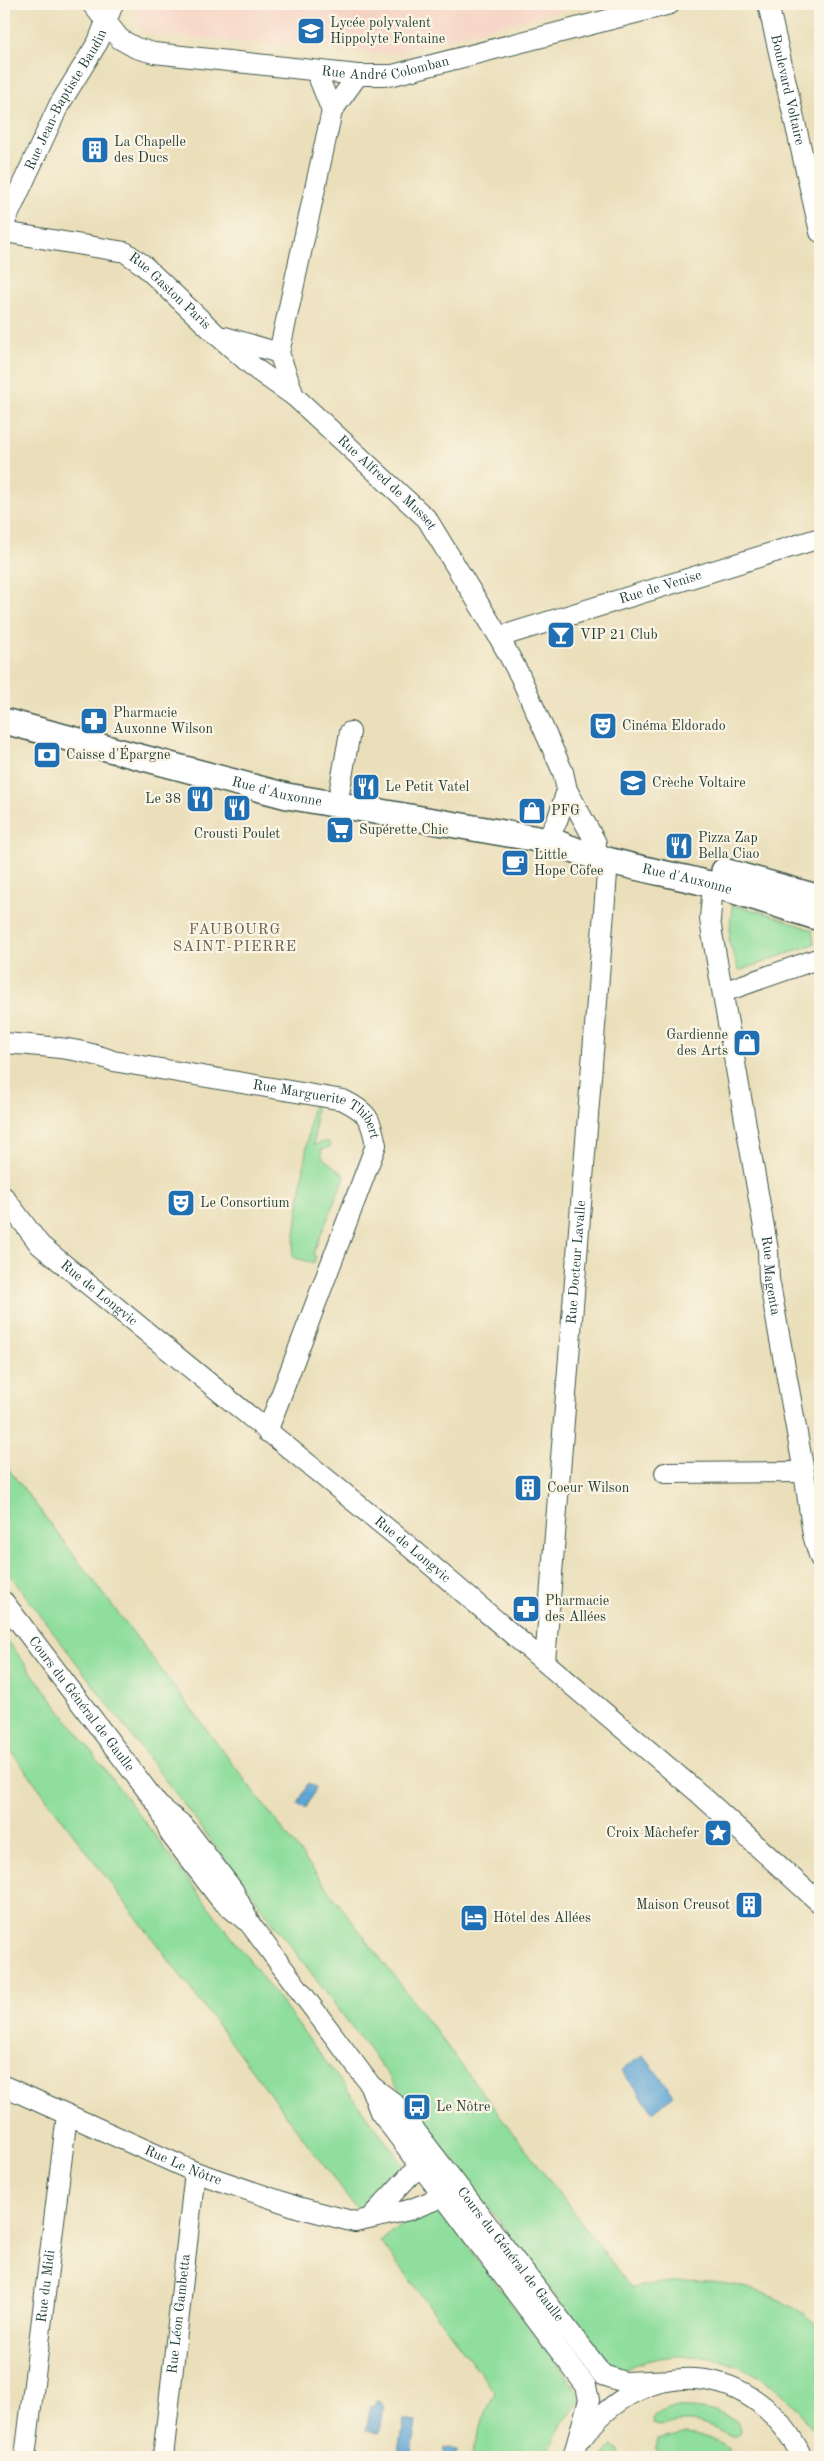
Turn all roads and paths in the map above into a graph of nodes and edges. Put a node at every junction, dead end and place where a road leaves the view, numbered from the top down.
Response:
1 (92, 4) edge
2 (670, 4) edge
3 (768, 4) edge
4 (110, 12) edge
5 (316, 71) junction
6 (358, 75) junction
7 (332, 111) junction
8 (4, 224) edge
9 (4, 232) edge
10 (820, 232) edge
11 (217, 335) junction
12 (279, 353) junction
13 (294, 396) junction
14 (820, 538) edge
15 (499, 637) junction
16 (4, 721) edge
17 (350, 732) dead end
18 (568, 790) junction
19 (337, 805) junction
20 (551, 841) junction
21 (602, 852) junction
22 (713, 885) junction
23 (820, 898) edge
24 (820, 918) edge
25 (820, 944) edge
26 (813, 960) edge
27 (723, 992) junction
28 (4, 1043) edge
29 (4, 1197) edge
30 (267, 1432) junction
31 (804, 1472) junction
32 (666, 1473) dead end
33 (820, 1558) edge
34 (4, 1602) edge
35 (545, 1662) junction
36 (820, 1904) edge
37 (4, 2086) edge
38 (67, 2115) junction
39 (428, 2162) junction
40 (195, 2172) junction
41 (449, 2189) junction
42 (370, 2219) junction
43 (674, 2380) junction
44 (25, 2457) edge
45 (163, 2457) edge
46 (573, 2457) edge
47 (802, 2457) edge

1 - 4 street, Rue André Colomban
2 - 6 street, Rue André Colomban
3 - 10 street, Boulevard Voltaire
4 - 5 street, Rue André Colomban
4 - 8 street, Rue Jean-Baptiste Baudin
5 - 6 street, Rue André Colomban
5 - 7 street
6 - 7 street
7 - 12 street
9 - 11 street, Rue Gaston Paris
11 - 12 street, Rue Gaston Paris
11 - 13 street, Rue Gaston Paris
12 - 13 street, Rue Alfred de Musset
13 - 15 street, Rue Alfred de Musset
14 - 15 street, Rue de Venise
15 - 18 street, Rue Alfred de Musset
16 - 19 main road, Rue d'Auxonne
17 - 19 street
18 - 20 street
18 - 21 street, Rue Alfred de Musset
19 - 20 main road, Rue d'Auxonne
20 - 21 main road, Rue d'Auxonne
21 - 22 main road, Rue d'Auxonne
21 - 23 main road, Rue d'Auxonne
21 - 35 street, Rue Docteur Lavalle
22 - 24 main road, Rue d'Auxonne
22 - 27 street, Rue Magenta
25 - 26 street
26 - 27 street
27 - 31 street, Rue Magenta
28 - 30 street, Rue Marguerite Thibert
29 - 30 street, Rue de Longvic
30 - 35 street, Rue de Longvic
31 - 32 street
31 - 33 street, Rue Magenta
34 - 39 street, Cours du Général de Gaulle
35 - 36 street, Rue de Longvic
37 - 38 street, Rue Le Nôtre
38 - 40 street, Rue Le Nôtre
38 - 44 street, Rue du Midi
39 - 41 street, Cours du Général de Gaulle
39 - 42 street
40 - 42 street, Rue Le Nôtre
40 - 45 street, Rue Léon Gambetta
41 - 42 street, Rue Le Nôtre
41 - 43 street, Cours du Général de Gaulle
41 - 46 street, Cours du Général de Gaulle
43 - 46 street
43 - 47 street

